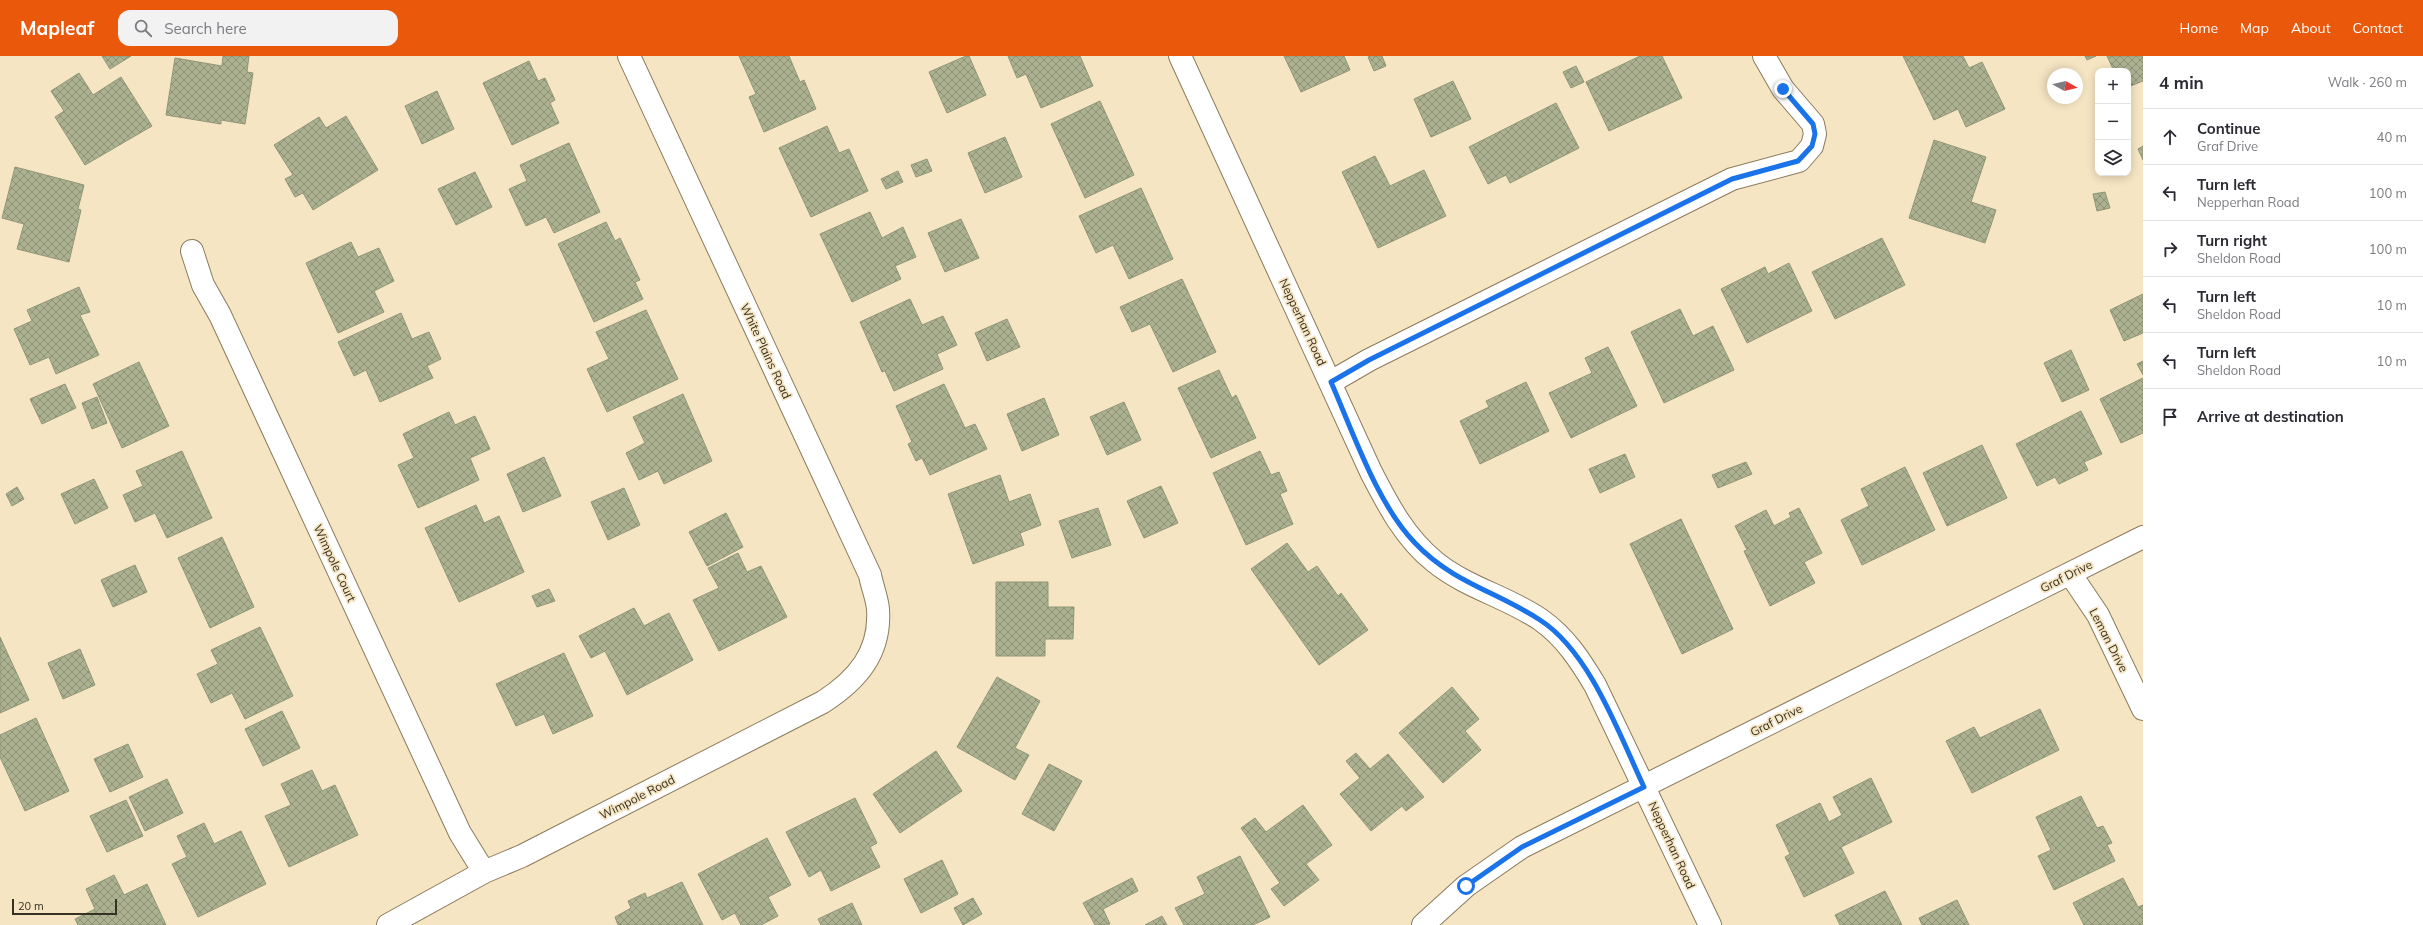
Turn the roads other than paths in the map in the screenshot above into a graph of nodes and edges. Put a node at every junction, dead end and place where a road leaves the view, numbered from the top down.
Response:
1 (629, 56) edge
2 (1180, 56) edge
3 (1764, 56) edge
4 (192, 251) dead end
5 (1331, 382) junction
6 (2143, 537) edge
7 (2071, 575) junction
8 (872, 651) joint
9 (2143, 708) edge
10 (1644, 787) junction
11 (484, 872) junction
12 (388, 925) edge
13 (1423, 925) edge
14 (1710, 925) edge

1 - 8 street, White Plains Road
2 - 5 street, Nepperhan Road
3 - 5 street
4 - 11 street, Wimpole Court
5 - 10 street, Nepperhan Road
6 - 7 street, Graf Drive
7 - 9 street, Leman Drive
7 - 10 street, Graf Drive
8 - 11 street, Wimpole Road
10 - 13 street, Graf Drive
10 - 14 street, Nepperhan Road
11 - 12 street, Wimpole Road

